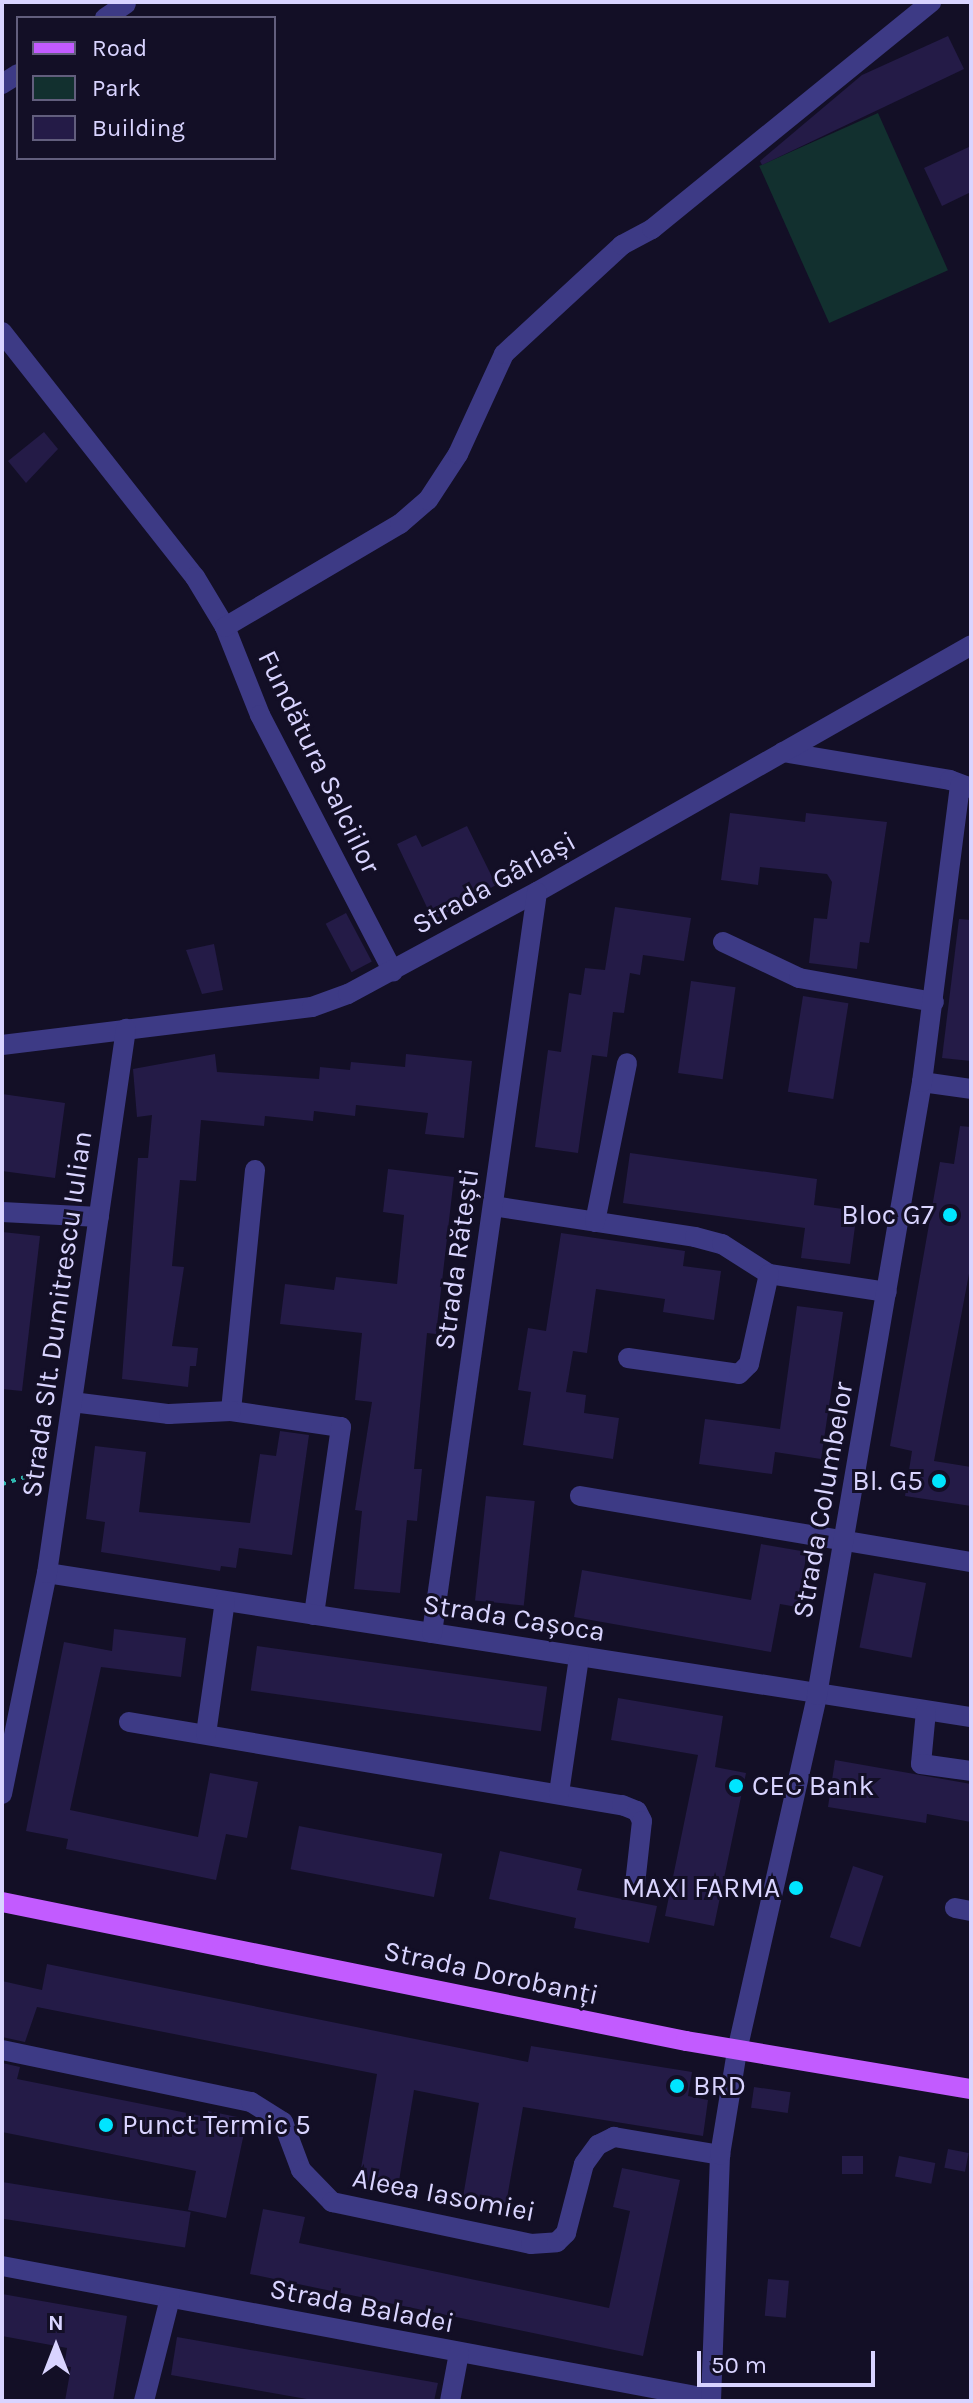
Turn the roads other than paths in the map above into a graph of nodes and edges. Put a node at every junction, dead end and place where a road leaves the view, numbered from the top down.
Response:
1 (931, 2) edge
2 (126, 4) dead end
3 (108, 16) edge
4 (2, 332) edge
5 (225, 627) junction
6 (971, 645) edge
7 (783, 752) junction
8 (965, 787) edge
9 (537, 892) junction
10 (723, 942) dead end
11 (393, 972) junction
12 (934, 1002) junction
13 (126, 1029) junction
14 (2, 1045) edge
15 (627, 1063) dead end
16 (922, 1082) junction
17 (971, 1089) edge
18 (255, 1170) dead end
19 (493, 1206) junction
20 (2, 1212) edge
21 (99, 1217) junction
22 (595, 1222) junction
23 (769, 1274) junction
24 (887, 1292) junction
25 (628, 1358) dead end
26 (72, 1402) junction
27 (231, 1411) junction
28 (580, 1496) dead end
29 (844, 1541) junction
30 (971, 1562) edge
31 (47, 1573) junction
32 (225, 1601) junction
33 (314, 1615) junction
34 (432, 1633) junction
35 (579, 1657) junction
36 (817, 1695) junction
37 (926, 1711) junction
38 (971, 1717) edge
39 (129, 1722) dead end
40 (206, 1734) junction
41 (971, 1771) edge
42 (559, 1793) junction
43 (2, 1794) edge
44 (635, 1884) dead end
45 (2, 1902) edge
46 (2, 2050) edge
47 (737, 2051) junction
48 (971, 2089) edge
49 (720, 2155) junction
50 (2, 2266) edge
51 (170, 2298) junction
52 (459, 2353) junction
53 (711, 2400) edge
54 (144, 2401) edge
55 (450, 2401) edge

1 - 5 street
2 - 3 street
4 - 5 street, Fundătura Salciilor
5 - 11 street, Fundătura Salciilor
6 - 7 street, Strada Gârlași
7 - 8 street, Strada Columbelor
7 - 9 street, Strada Gârlași
8 - 12 street, Strada Columbelor
9 - 11 street, Strada Gârlași
9 - 19 street, Strada Rătești
10 - 12 street
11 - 13 street, Strada Gârlași
12 - 16 street, Strada Columbelor
13 - 14 street, Strada Gârlași
13 - 21 street, Strada Slt. Dumitrescu Iulian
15 - 22 street
16 - 17 street
16 - 24 street, Strada Columbelor
18 - 27 street
19 - 22 street
19 - 34 street, Strada Rătești
20 - 21 street
21 - 26 street, Strada Slt. Dumitrescu Iulian
22 - 23 street
23 - 24 street
23 - 25 street
24 - 29 street, Strada Columbelor
26 - 27 street
26 - 31 street, Strada Slt. Dumitrescu Iulian
27 - 33 street
28 - 29 street
29 - 30 street
29 - 36 street, Strada Columbelor
31 - 32 street, Strada Cașoca
31 - 43 street, Strada Slt. Dumitrescu Iulian
32 - 33 street, Strada Cașoca
32 - 40 street
33 - 34 street, Strada Cașoca
34 - 35 street, Strada Cașoca
35 - 36 street, Strada Cașoca
35 - 42 street
36 - 37 street, Strada Cașoca
36 - 47 street, Strada Columbelor
37 - 38 street, Strada Cașoca
37 - 41 street
39 - 40 street
40 - 42 street
42 - 44 street
45 - 47 main road, Strada Dorobanți
46 - 49 street, Aleea Iasomiei
47 - 48 main road, Strada Dorobanți
47 - 49 street, Strada Columbelor
49 - 53 street, Strada Columbelor
50 - 51 street, Strada Baladei
51 - 52 street, Strada Baladei
51 - 54 street
52 - 53 street, Strada Baladei
52 - 55 street

